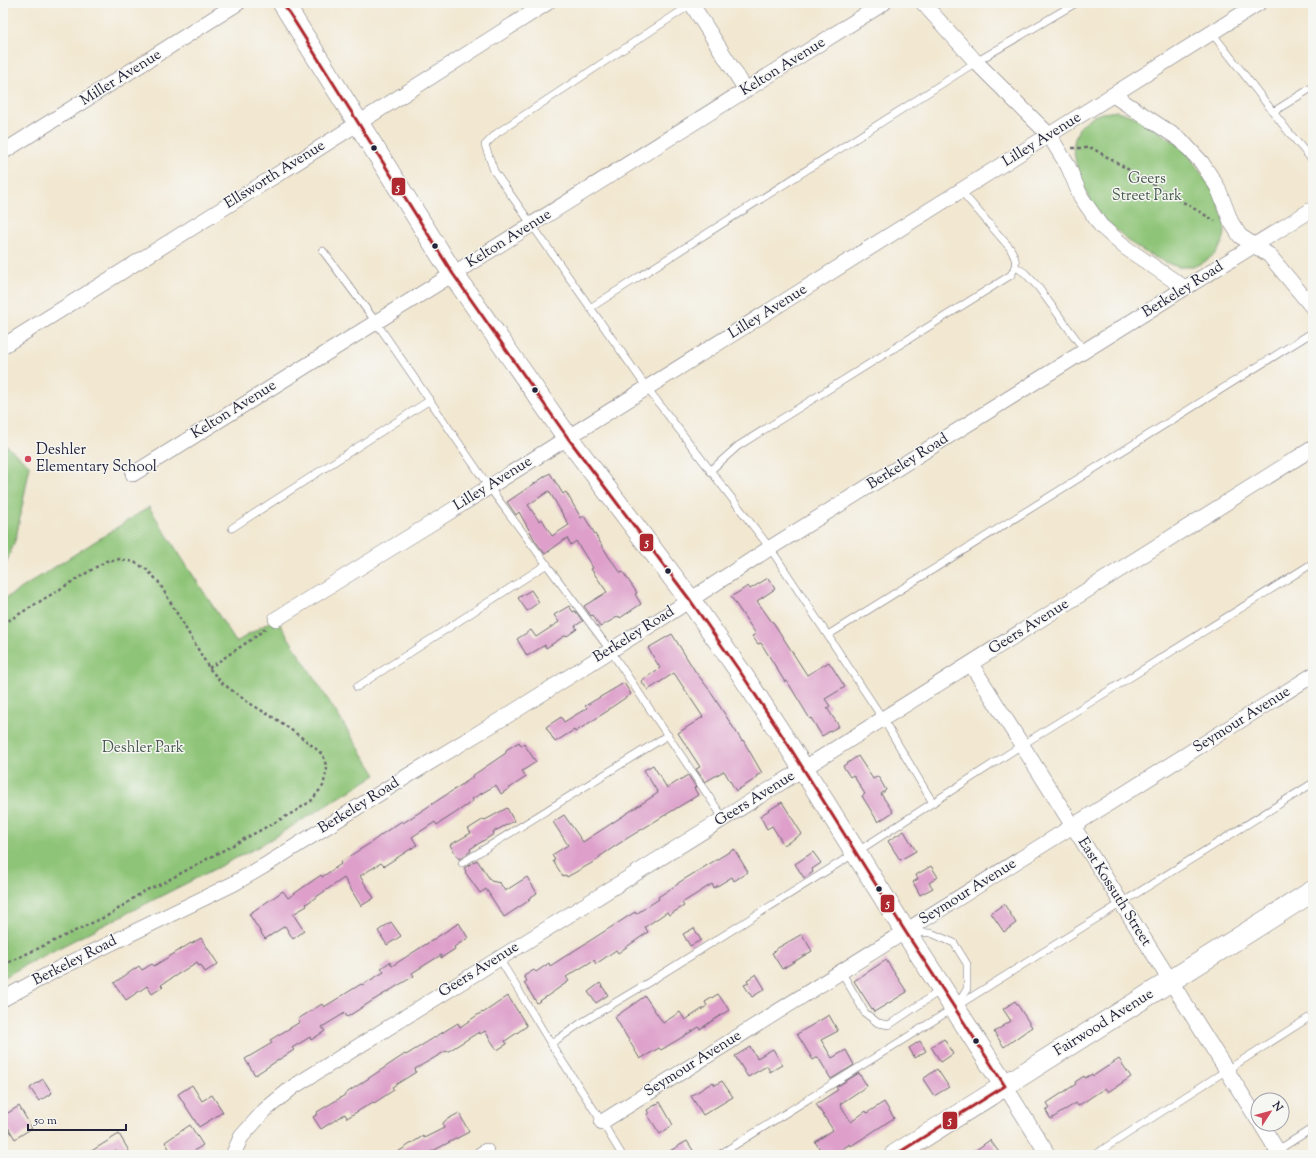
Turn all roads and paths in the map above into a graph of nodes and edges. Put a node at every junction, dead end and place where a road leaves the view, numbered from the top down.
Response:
1 (238, 3) edge
2 (283, 3) edge
3 (547, 3) edge
4 (692, 3) edge
5 (884, 3) edge
6 (923, 3) edge
7 (1076, 3) edge
8 (1259, 3) edge
9 (1212, 33) junction
10 (976, 62) junction
11 (1313, 87) edge
12 (746, 90) junction
13 (1113, 95) junction
14 (1273, 112) junction
15 (359, 122) junction
16 (1049, 135) junction
17 (3, 152) edge
18 (1313, 161) edge
19 (961, 191) junction
20 (1313, 209) edge
21 (532, 225) junction
22 (1240, 236) junction
23 (1254, 246) junction
24 (323, 251) dead end
25 (1016, 267) junction
26 (454, 274) junction
27 (1185, 288) junction
28 (590, 308) junction
29 (1313, 308) edge
30 (376, 322) junction
31 (1313, 332) edge
32 (3, 346) edge
33 (1085, 351) junction
34 (647, 388) junction
35 (430, 400) junction
36 (568, 438) junction
37 (1313, 448) edge
38 (710, 471) junction
39 (133, 474) dead end
40 (489, 487) junction
41 (232, 528) dead end
42 (770, 548) junction
43 (1313, 563) edge
44 (547, 564) junction
45 (690, 600) junction
46 (276, 619) joint
47 (3, 624) edge
48 (828, 635) junction
49 (610, 650) junction
50 (971, 664) junction
51 (209, 668) junction
52 (1313, 675) edge
53 (356, 687) dead end
54 (883, 719) junction
55 (668, 735) junction
56 (1022, 745) junction
57 (803, 769) junction
58 (1313, 783) edge
59 (933, 803) junction
60 (724, 819) junction
61 (1073, 826) junction
62 (855, 853) junction
63 (462, 863) dead end
64 (1313, 891) edge
65 (1122, 903) junction
66 (905, 931) junction
67 (499, 958) junction
68 (3, 965) edge
69 (841, 971) junction
70 (1171, 981) junction
71 (942, 990) junction
72 (3, 999) edge
73 (954, 1009) junction
74 (1313, 1015) edge
75 (551, 1044) junction
76 (1227, 1071) junction
77 (1005, 1086) junction
78 (1250, 1107) edge
79 (602, 1122) junction
80 (1313, 1128) edge
81 (1265, 1132) edge
82 (1276, 1153) edge
83 (233, 1155) edge
84 (622, 1155) edge
85 (719, 1155) edge
86 (895, 1155) edge
87 (1048, 1155) edge
88 (1094, 1155) edge

1 - 17 street, Miller Avenue
2 - 15 street
3 - 15 street, Ellsworth Avenue
4 - 12 street
4 - 21 lane
5 - 12 street, Kelton Avenue
6 - 10 street
7 - 10 lane
8 - 9 street, Lilley Avenue
9 - 13 street, Lilley Avenue
9 - 14 lane
10 - 16 street
10 - 28 lane
11 - 14 lane
12 - 21 street, Kelton Avenue
13 - 16 street, Lilley Avenue
13 - 22 street
14 - 18 lane
15 - 26 street
15 - 32 street, Ellsworth Avenue
16 - 19 street, Lilley Avenue
16 - 22 path
16 - 27 street
19 - 25 lane
19 - 34 street, Lilley Avenue
20 - 23 street, Berkeley Road
21 - 26 street, Kelton Avenue
21 - 28 lane
22 - 23 street
23 - 27 street, Berkeley Road
23 - 29 street
24 - 30 lane
25 - 33 lane
25 - 38 lane
26 - 30 street, Kelton Avenue
26 - 36 street
27 - 33 street, Berkeley Road
28 - 34 lane
30 - 35 lane
30 - 39 street, Kelton Avenue
31 - 48 lane
33 - 42 street, Berkeley Road
34 - 36 street, Lilley Avenue
34 - 38 lane
35 - 40 lane
35 - 41 lane
36 - 40 street, Lilley Avenue
36 - 45 street
37 - 50 street, Geers Avenue
38 - 42 lane
40 - 44 lane
40 - 46 street, Lilley Avenue
42 - 45 street, Berkeley Road
42 - 48 lane
43 - 56 lane
44 - 49 lane
44 - 53 lane
45 - 49 street, Berkeley Road
45 - 57 street
46 - 51 path
47 - 51 path
48 - 54 lane
49 - 55 lane
49 - 72 street, Berkeley Road
50 - 54 street, Geers Avenue
50 - 56 street, East Kossuth Street
51 - 68 path
52 - 61 street, Seymour Avenue
54 - 57 street, Geers Avenue
54 - 59 lane
55 - 60 lane
55 - 63 lane
56 - 59 lane
56 - 61 street, East Kossuth Street
57 - 60 street, Geers Avenue
57 - 62 street
58 - 65 lane
59 - 62 lane
60 - 67 street, Geers Avenue
61 - 65 street, East Kossuth Street
61 - 66 street, Seymour Avenue
62 - 66 street
62 - 75 lane
64 - 70 street, Fairwood Avenue
65 - 70 street, East Kossuth Street
65 - 73 lane
66 - 69 street, Seymour Avenue
66 - 71 street
66 - 73 lane
67 - 75 lane
67 - 83 street, Geers Avenue
69 - 71 lane
69 - 79 street, Seymour Avenue
70 - 76 street, East Kossuth Street
70 - 77 street, Fairwood Avenue
71 - 73 street
73 - 77 street
73 - 85 lane
74 - 76 lane
75 - 79 lane
76 - 78 street, East Kossuth Street
76 - 88 lane
77 - 86 street, Fairwood Avenue
77 - 87 street
79 - 84 lane
80 - 82 lane
81 - 82 street

